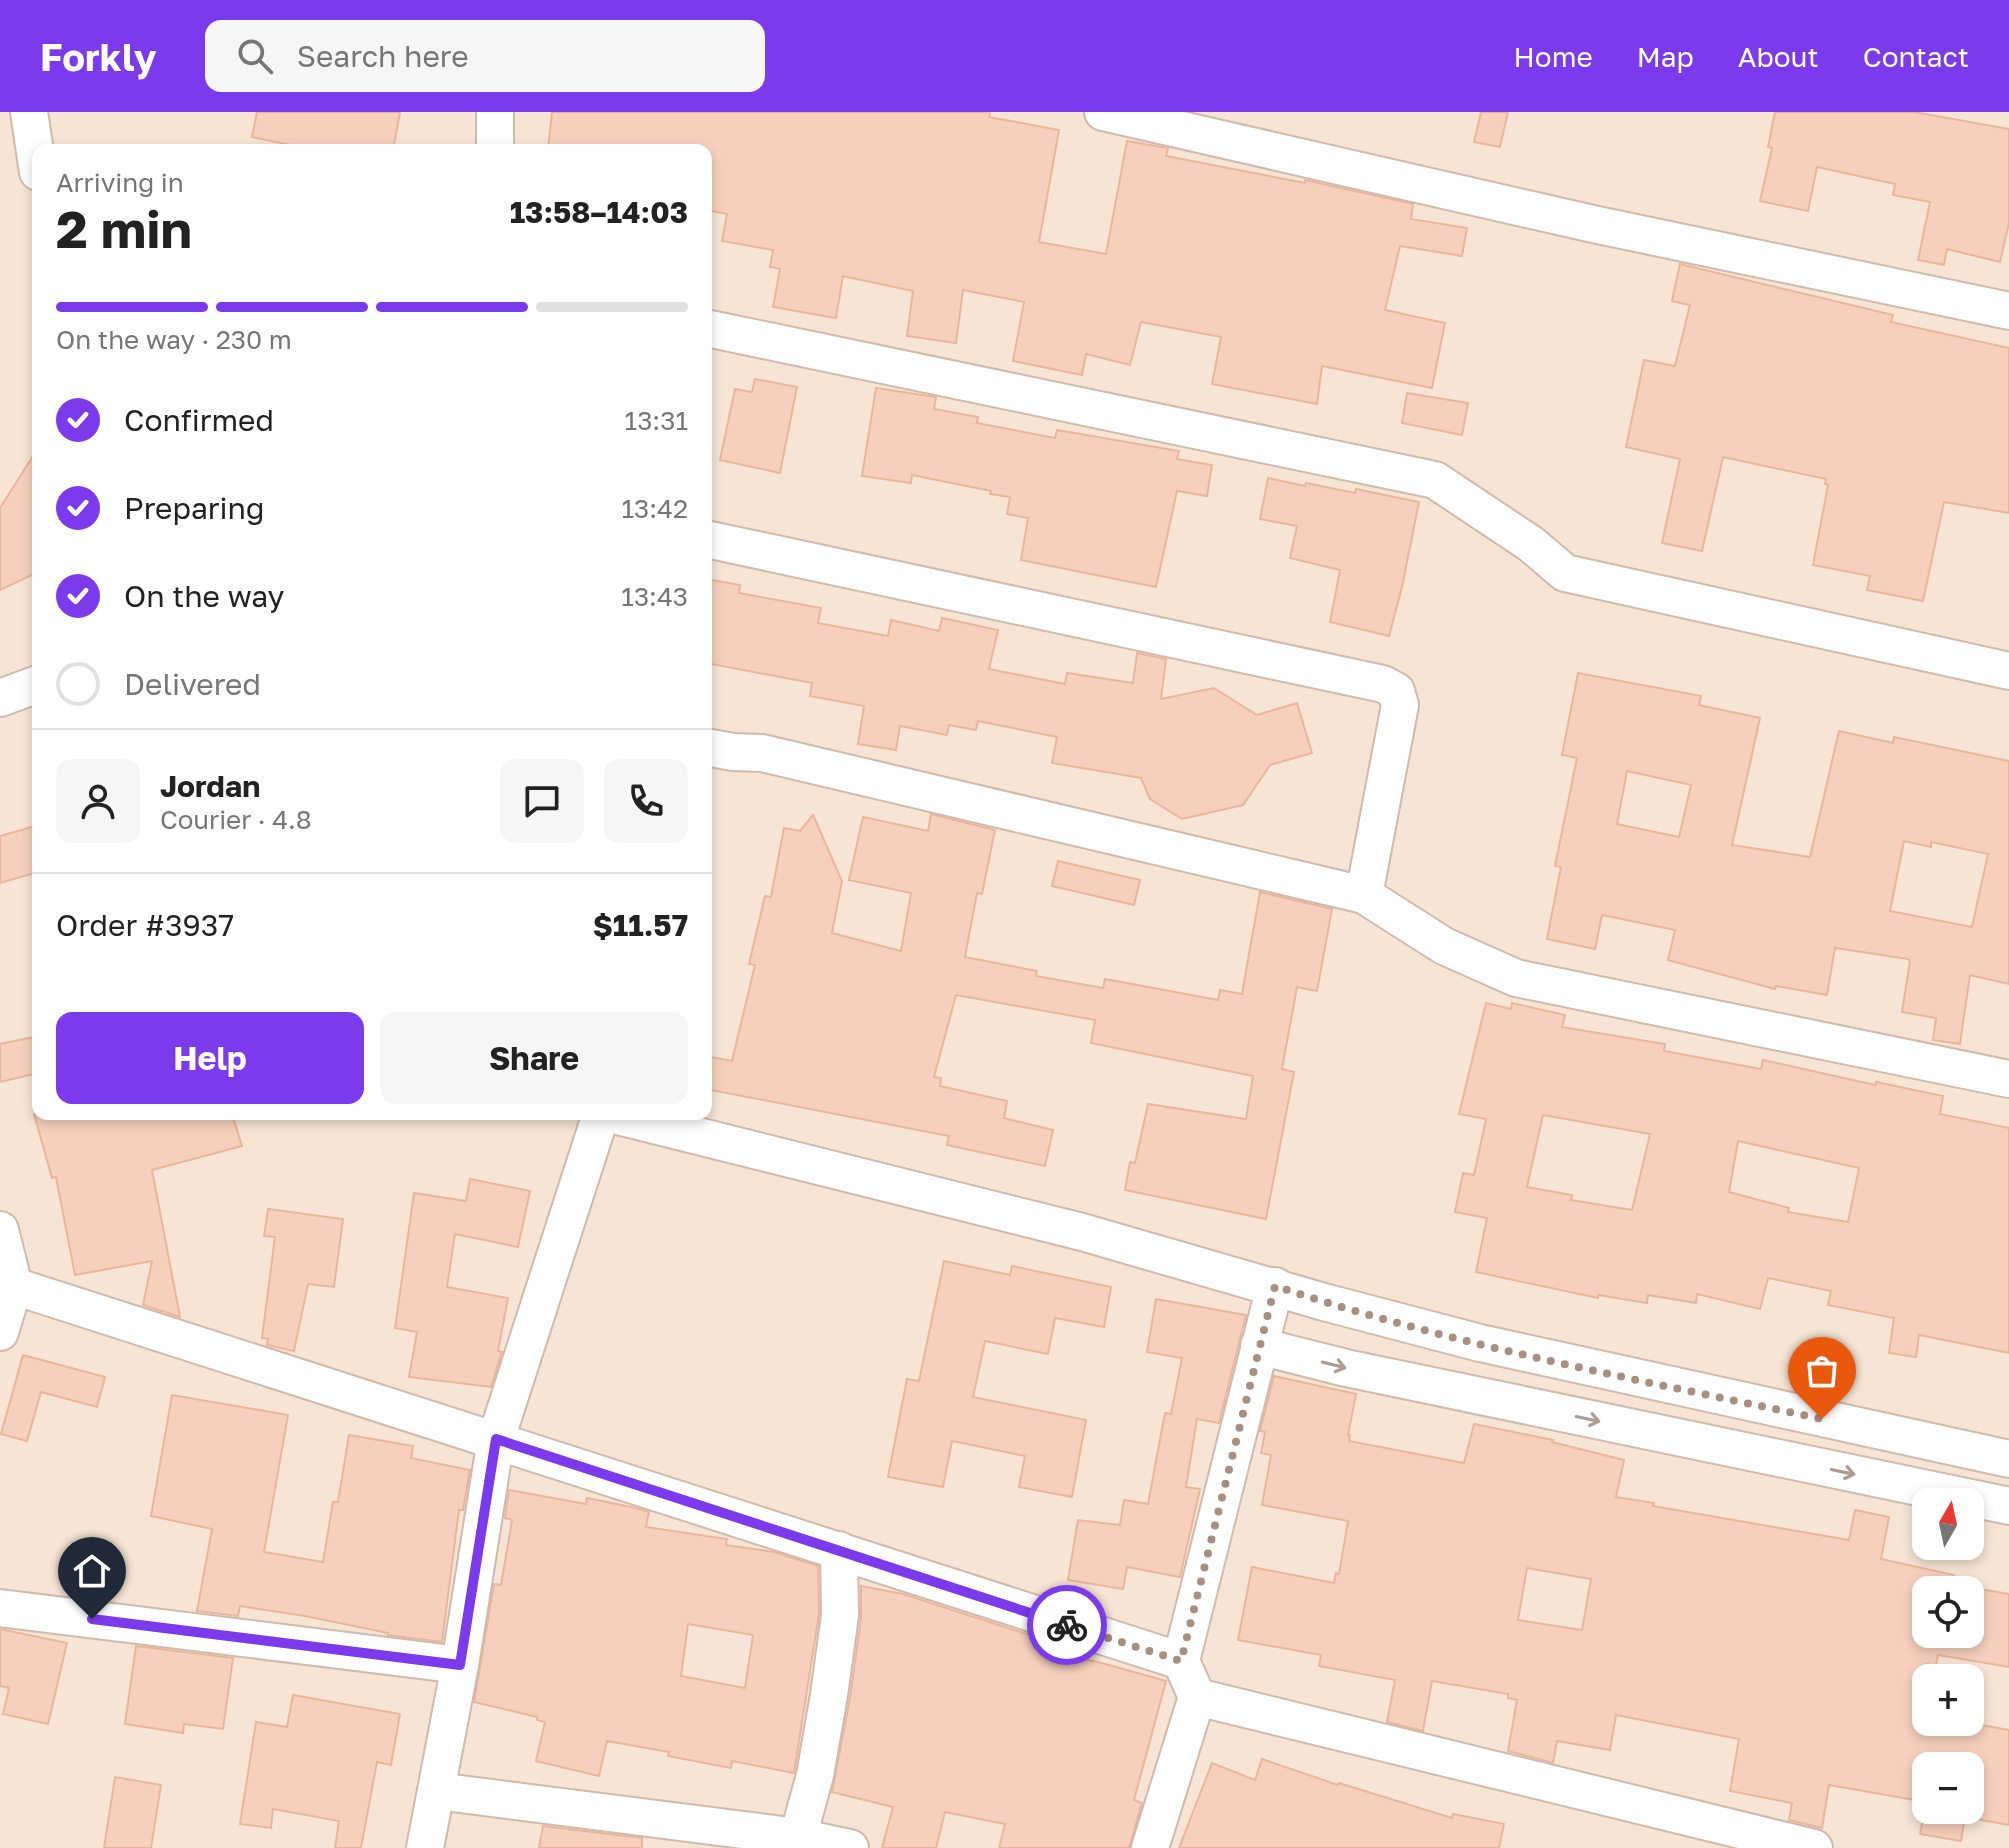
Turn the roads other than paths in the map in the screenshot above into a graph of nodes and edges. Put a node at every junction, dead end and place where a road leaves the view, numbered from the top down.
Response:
1 (29, 112) edge
2 (495, 112) edge
3 (1103, 112) edge
4 (34, 144) edge
5 (495, 144) edge
6 (2009, 311) edge
7 (712, 329) edge
8 (712, 540) edge
9 (2009, 671) edge
10 (32, 686) edge
11 (0, 698) edge
12 (712, 748) edge
13 (1364, 895) junction
14 (2009, 1079) edge
15 (599, 1120) edge
16 (634, 1120) edge
17 (0, 1230) edge
18 (7, 1285) edge
19 (1275, 1286) junction
20 (0, 1332) edge
21 (1259, 1346) junction
22 (1907, 1437) junction
23 (496, 1439) junction
24 (2009, 1459) edge
25 (1897, 1483) junction
26 (2009, 1506) edge
27 (839, 1550) junction
28 (0, 1608) edge
29 (1181, 1661) junction
30 (460, 1665) junction
31 (1197, 1697) junction
32 (437, 1791) junction
33 (798, 1837) junction
34 (747, 1840) edge
35 (425, 1848) edge
36 (850, 1848) edge
37 (1150, 1848) edge
38 (1814, 1848) edge

1 - 4 street
2 - 5 street
3 - 6 street
7 - 9 street
8 - 13 street
10 - 11 street
12 - 13 street
13 - 14 street
15 - 23 street
16 - 19 street
17 - 18 street
18 - 20 street
18 - 23 street
19 - 21 street
19 - 22 street
21 -> 25 street
21 - 29 street
22 - 24 street
22 - 25 street
23 - 27 street
23 - 30 street
25 - 26 street
27 - 29 street
27 - 33 street
28 - 30 street
29 - 31 street
30 - 32 street
31 - 37 street
31 - 38 street
32 - 34 street
32 - 35 street
33 - 34 street
33 - 36 street

